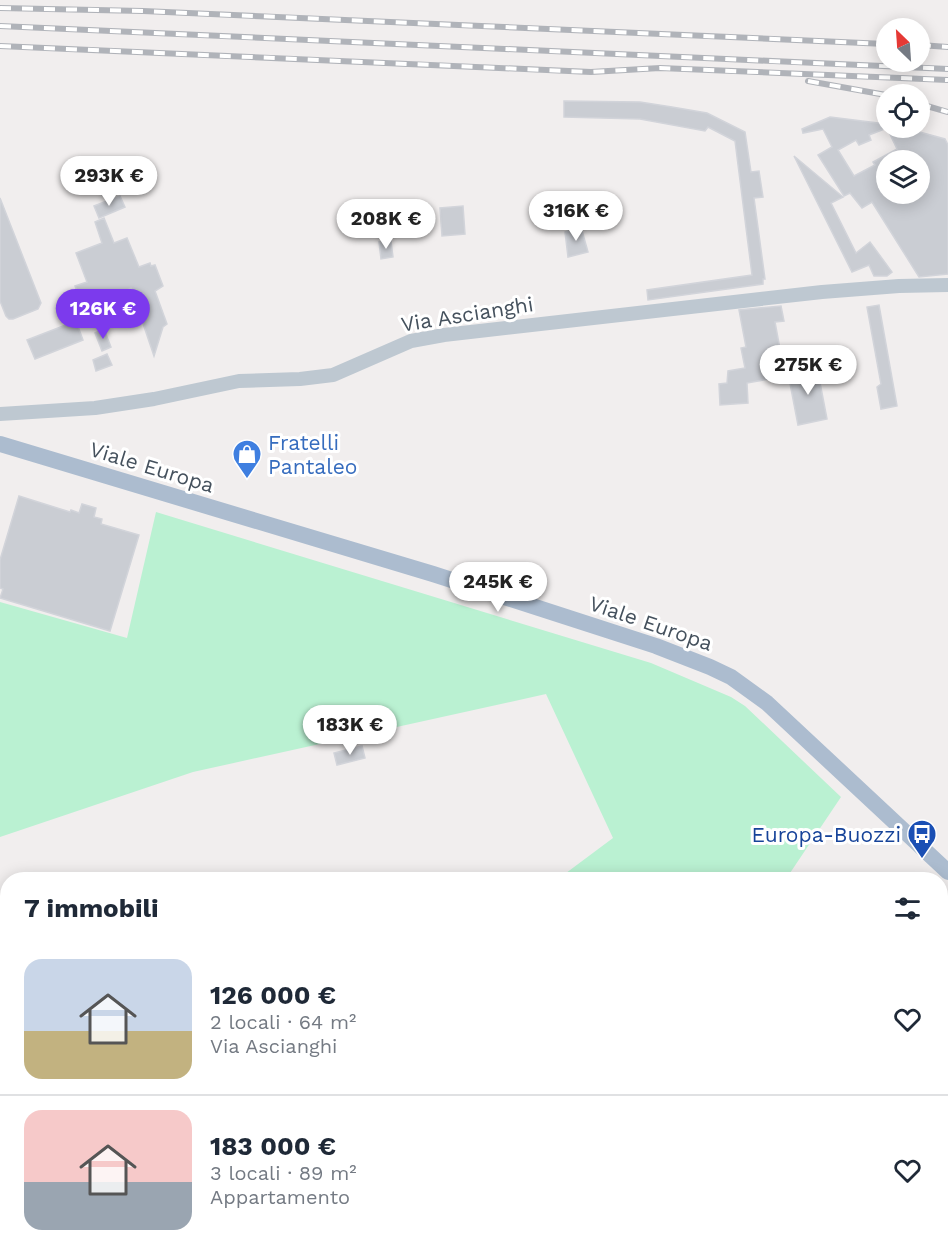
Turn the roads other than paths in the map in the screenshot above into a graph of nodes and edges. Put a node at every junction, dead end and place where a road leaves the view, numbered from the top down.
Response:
1 (948, 285) edge
2 (0, 414) edge
3 (0, 444) edge
4 (948, 872) edge

1 - 2 street, Via Ascianghi
3 - 4 main road, Viale Europa

